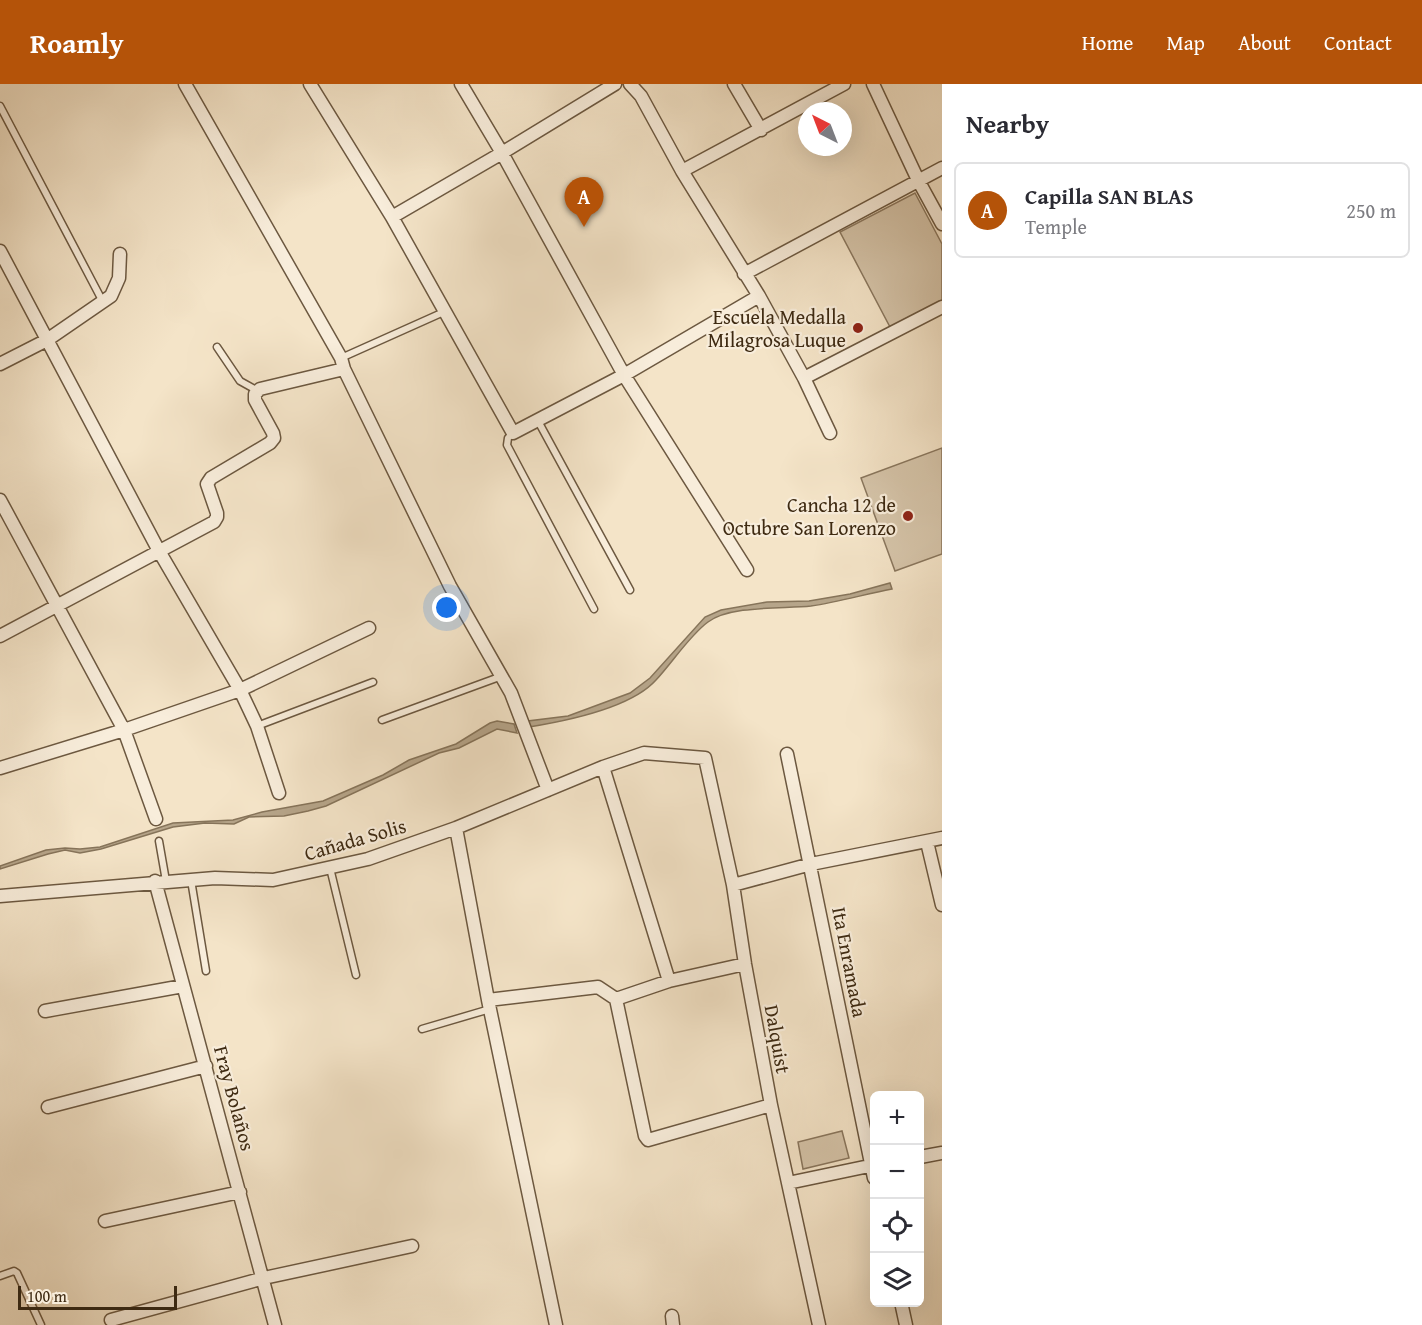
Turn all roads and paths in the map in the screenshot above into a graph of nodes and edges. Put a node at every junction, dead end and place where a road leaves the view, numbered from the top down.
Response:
1 (185, 84) edge
2 (310, 84) edge
3 (461, 84) edge
4 (615, 84) edge
5 (630, 84) edge
6 (734, 84) edge
7 (844, 84) edge
8 (873, 84) edge
9 (0, 106) edge
10 (760, 130) junction
11 (502, 153) junction
12 (942, 168) edge
13 (682, 171) junction
14 (918, 180) junction
15 (392, 217) junction
16 (942, 224) edge
17 (0, 251) edge
18 (120, 255) dead end
19 (744, 274) junction
20 (759, 296) junction
21 (104, 302) junction
22 (942, 307) edge
23 (446, 311) junction
24 (47, 339) junction
25 (218, 346) dead end
26 (0, 364) edge
27 (343, 364) junction
28 (624, 375) junction
29 (804, 378) junction
30 (258, 391) junction
31 (538, 420) junction
32 (830, 432) dead end
33 (513, 433) junction
34 (0, 500) edge
35 (159, 551) junction
36 (747, 570) dead end
37 (630, 590) dead end
38 (57, 605) junction
39 (594, 609) dead end
40 (369, 628) dead end
41 (0, 636) edge
42 (502, 676) junction
43 (373, 682) dead end
44 (240, 690) junction
45 (382, 720) dead end
46 (257, 726) junction
47 (124, 730) junction
48 (787, 754) dead end
49 (705, 758) joint
50 (603, 767) junction
51 (0, 768) edge
52 (548, 790) junction
53 (279, 793) dead end
54 (156, 819) dead end
55 (456, 828) junction
56 (942, 838) edge
57 (159, 841) dead end
58 (927, 842) junction
59 (811, 864) junction
60 (330, 868) junction
61 (191, 879) junction
62 (161, 881) junction
63 (733, 885) junction
64 (0, 896) edge
65 (942, 905) edge
66 (745, 964) junction
67 (206, 971) dead end
68 (356, 975) dead end
69 (669, 981) junction
70 (183, 986) junction
71 (616, 999) junction
72 (489, 1004) junction
73 (45, 1011) dead end
74 (422, 1029) dead end
75 (206, 1066) junction
76 (771, 1105) junction
77 (48, 1107) dead end
78 (870, 1151) edge
79 (942, 1153) edge
80 (924, 1156) edge
81 (870, 1171) edge
82 (788, 1183) junction
83 (240, 1192) junction
84 (105, 1221) dead end
85 (412, 1246) dead end
86 (0, 1276) edge
87 (264, 1278) junction
88 (902, 1307) edge
89 (111, 1320) dead end
90 (41, 1325) edge
91 (275, 1325) edge
92 (556, 1325) edge
93 (819, 1325) edge
94 (906, 1325) edge

1 - 27 street
2 - 15 street
3 - 11 street
4 - 11 street
5 - 13 street
6 - 10 street
7 - 10 street
8 - 14 street
9 - 21 lane
10 - 13 street
11 - 15 street
11 - 28 street
12 - 14 street
13 - 19 street
14 - 16 street
14 - 19 street
15 - 23 street
17 - 24 street
18 - 21 street
19 - 20 street
20 - 28 street
20 - 29 street
21 - 24 street
22 - 29 street
23 - 27 lane
23 - 33 street
24 - 26 street
24 - 35 street
25 - 30 lane
27 - 30 street
27 - 42 street
28 - 31 street
28 - 36 street
29 - 32 street
30 - 35 street
31 - 33 street
31 - 37 lane
33 - 39 lane
34 - 38 street
35 - 38 street
35 - 44 street
38 - 41 street
38 - 47 street
40 - 44 street
42 - 45 lane
42 - 52 street
43 - 46 lane
44 - 46 street
44 - 47 street
46 - 53 street
47 - 51 street
47 - 54 street
48 - 59 street, Ita Enramada
49 - 50 street, Cañada Solis
49 - 63 street, Dalquist
50 - 52 street, Cañada Solis
50 - 69 street
52 - 55 street, Cañada Solis
55 - 60 street, Cañada Solis
55 - 72 street
56 - 58 street
57 - 62 lane
58 - 59 street
58 - 65 street
59 - 63 street
59 - 78 street, Ita Enramada
60 - 61 street, Cañada Solis
60 - 68 lane
61 - 62 street, Cañada Solis
61 - 67 lane
62 - 64 street, Cañada Solis
62 - 70 street, Fray Bolaños
63 - 66 street, Dalquist
66 - 69 street
66 - 76 street, Dalquist
69 - 71 street
70 - 73 street
70 - 75 street, Fray Bolaños
71 - 72 street
71 - 76 street
72 - 74 lane
72 - 92 street
75 - 77 street
75 - 83 street, Fray Bolaños
76 - 82 street, Dalquist
79 - 80 street
81 - 82 street
82 - 93 street, Dalquist
83 - 84 street
83 - 87 street, Fray Bolaños
85 - 87 street
86 - 90 lane
87 - 89 street
87 - 91 street, Fray Bolaños
88 - 94 street

